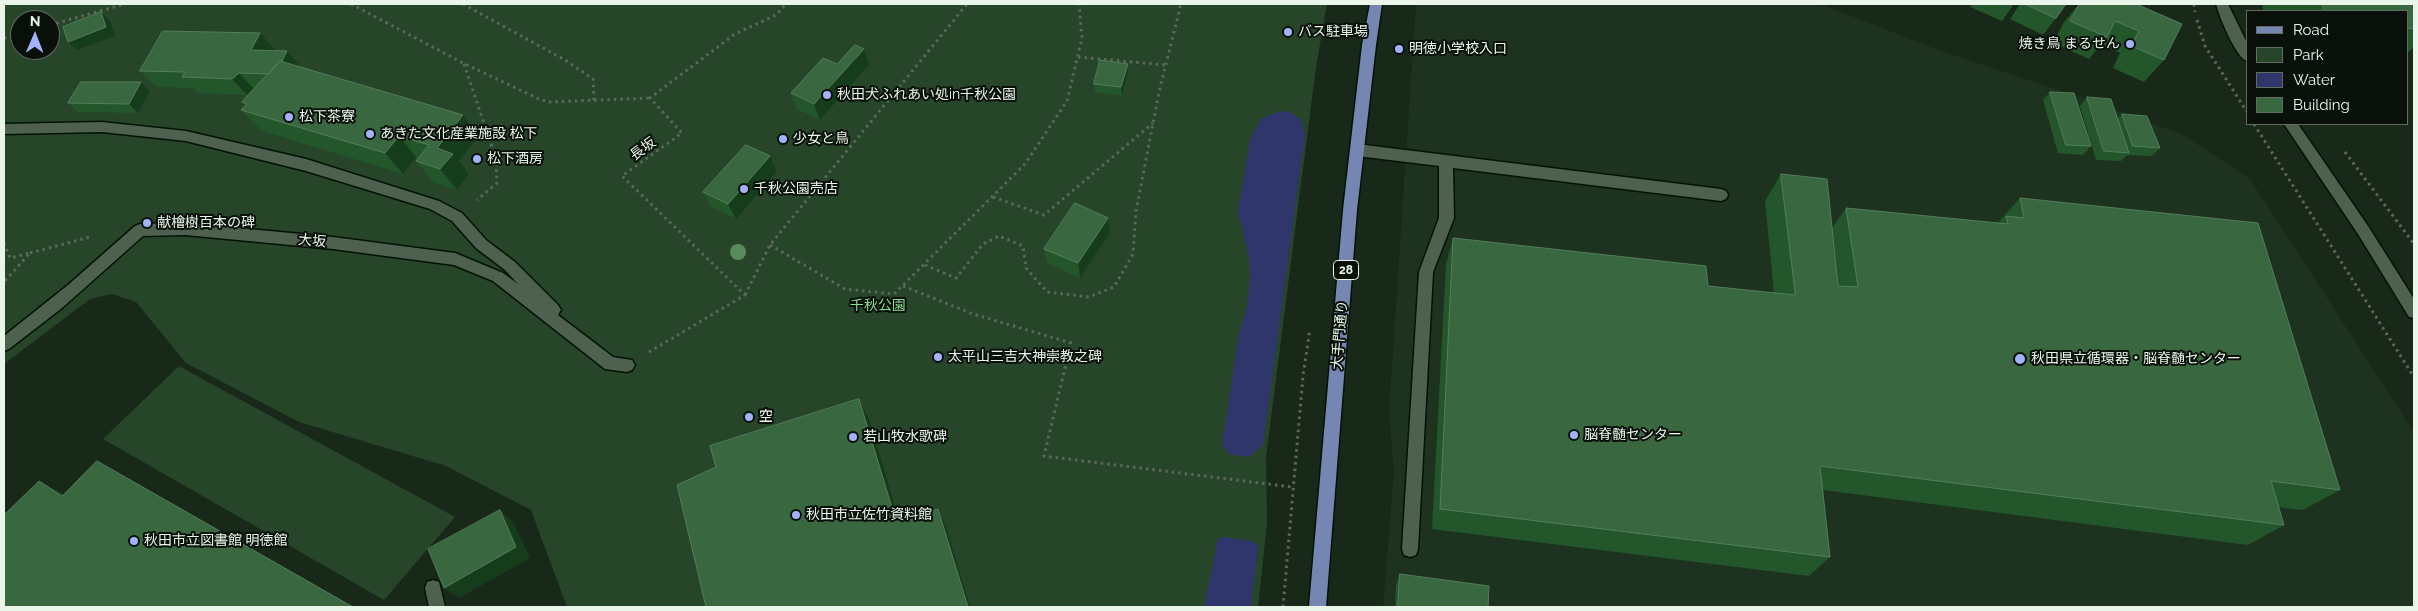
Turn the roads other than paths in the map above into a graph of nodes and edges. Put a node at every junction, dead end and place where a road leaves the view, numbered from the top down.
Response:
1 (1376, 4) edge
2 (2222, 4) edge
3 (2246, 54) edge
4 (2292, 125) edge
5 (4, 129) edge
6 (1357, 150) junction
7 (1446, 162) junction
8 (1721, 195) dead end
9 (2414, 312) edge
10 (4, 344) edge
11 (593, 350) junction
12 (627, 366) road end
13 (1410, 549) dead end
14 (433, 588) dead end
15 (437, 607) edge
16 (1316, 607) edge

1 - 6 main road, 大手門通り / 28
2 - 3 street
4 - 9 street
5 - 11 street
6 - 7 street
6 - 16 main road, 大手門通り / 28
7 - 8 street
7 - 13 street
10 - 11 street, 大坂
11 - 12 street, 大坂
14 - 15 street

